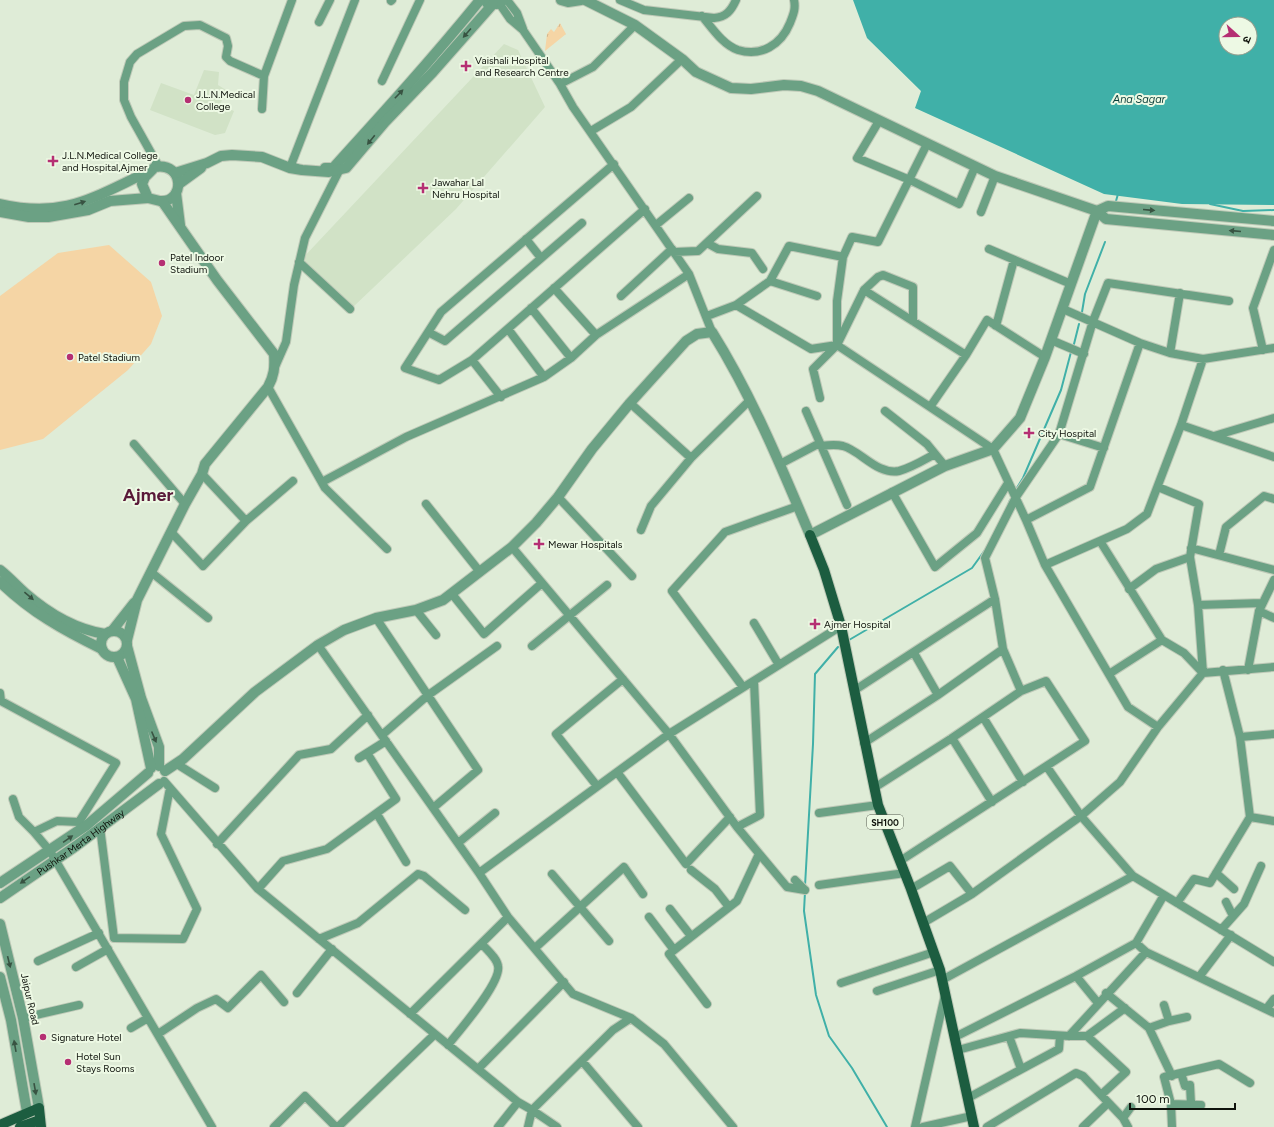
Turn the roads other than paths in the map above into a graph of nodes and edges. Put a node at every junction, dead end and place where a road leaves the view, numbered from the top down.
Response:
1 (292, 0) edge
2 (330, 0) edge
3 (355, 0) edge
4 (420, 0) edge
5 (480, 0) edge
6 (483, 0) edge
7 (562, 0) edge
8 (581, 0) edge
9 (585, 0) edge
10 (620, 0) edge
11 (736, 0) edge
12 (794, 0) edge
13 (501, 2) edge
14 (702, 16) junction
15 (319, 22) dead end
16 (635, 25) junction
17 (682, 59) junction
18 (430, 68) junction
19 (264, 76) junction
20 (382, 81) dead end
21 (560, 84) junction
22 (262, 109) dead end
23 (382, 119) junction
24 (879, 121) junction
25 (591, 131) junction
26 (927, 144) junction
27 (207, 163) junction
28 (614, 164) junction
29 (286, 165) junction
30 (159, 167) junction
31 (975, 167) junction
32 (150, 171) junction
33 (339, 171) junction
34 (175, 174) junction
35 (995, 176) junction
36 (910, 180) junction
37 (178, 188) junction
38 (757, 196) dead end
39 (148, 198) junction
40 (689, 198) dead end
41 (162, 201) junction
42 (0, 204) edge
43 (1122, 208) junction
44 (645, 209) junction
45 (1097, 211) junction
46 (0, 212) edge
47 (981, 212) dead end
48 (1119, 220) junction
49 (1274, 221) edge
50 (582, 223) dead end
51 (180, 225) junction
52 (656, 225) junction
53 (1274, 235) edge
54 (526, 239) junction
55 (707, 243) junction
56 (990, 249) dead end
57 (1274, 250) edge
58 (673, 251) junction
59 (843, 257) junction
60 (542, 258) junction
61 (1014, 260) junction
62 (298, 262) junction
63 (763, 269) dead end
64 (689, 274) junction
65 (770, 281) junction
66 (1071, 284) junction
67 (554, 288) junction
68 (864, 290) junction
69 (1180, 293) junction
70 (620, 296) dead end
71 (817, 296) dead end
72 (1229, 300) dead end
73 (736, 305) junction
74 (531, 308) junction
75 (350, 309) dead end
76 (1063, 309) junction
77 (707, 316) junction
78 (998, 317) junction
79 (987, 320) junction
80 (913, 321) junction
81 (1093, 321) junction
82 (996, 326) junction
83 (508, 329) junction
84 (428, 332) junction
85 (712, 332) junction
86 (596, 334) junction
87 (1051, 340) junction
88 (1140, 344) junction
89 (837, 345) junction
90 (1274, 348) edge
91 (1263, 350) junction
92 (1170, 353) junction
93 (1084, 354) junction
94 (966, 355) junction
95 (1045, 357) junction
96 (571, 358) junction
97 (1203, 359) junction
98 (472, 360) junction
99 (275, 367) junction
100 (544, 377) junction
101 (268, 387) junction
102 (501, 397) junction
103 (820, 398) dead end
104 (750, 400) junction
105 (630, 403) junction
106 (930, 407) junction
107 (806, 411) dead end
108 (885, 411) dead end
109 (1274, 418) edge
110 (1181, 424) junction
111 (1231, 431) junction
112 (1059, 434) junction
113 (1214, 436) junction
114 (134, 444) dead end
115 (820, 445) junction
116 (1243, 446) junction
117 (1104, 448) junction
118 (993, 450) junction
119 (935, 454) junction
120 (1274, 457) edge
121 (691, 458) junction
122 (780, 464) junction
123 (945, 466) junction
124 (202, 474) junction
125 (318, 476) junction
126 (293, 481) dead end
127 (1008, 483) junction
128 (1158, 487) junction
129 (892, 492) junction
130 (558, 497) junction
131 (1016, 497) junction
132 (1274, 499) edge
133 (185, 504) junction
134 (426, 504) dead end
135 (847, 505) dead end
136 (798, 506) junction
137 (1026, 520) junction
138 (246, 521) junction
139 (642, 530) dead end
140 (171, 532) junction
141 (810, 535) junction
142 (1100, 541) junction
143 (512, 547) junction
144 (1191, 548) junction
145 (387, 549) dead end
146 (1219, 555) junction
147 (1190, 557) junction
148 (1045, 565) junction
149 (1274, 570) edge
150 (151, 572) junction
151 (480, 572) junction
152 (632, 576) dead end
153 (1, 579) edge
154 (1274, 580) edge
155 (542, 583) junction
156 (608, 586) dead end
157 (1129, 589) junction
158 (452, 594) junction
159 (995, 599) junction
160 (137, 600) junction
161 (1198, 605) junction
162 (1261, 607) junction
163 (416, 610) junction
164 (45, 614) junction
165 (570, 615) junction
166 (208, 618) dead end
167 (376, 618) junction
168 (1274, 618) edge
169 (754, 623) dead end
170 (842, 629) junction
171 (108, 632) junction
172 (436, 634) dead end
173 (1162, 640) junction
174 (127, 643) junction
175 (318, 646) junction
176 (496, 646) dead end
177 (532, 646) dead end
178 (102, 649) junction
179 (1003, 649) junction
180 (914, 653) junction
181 (117, 657) junction
182 (778, 665) junction
183 (1274, 667) edge
184 (1223, 670) junction
185 (1248, 670) junction
186 (1110, 674) junction
187 (1203, 674) junction
188 (624, 679) junction
189 (754, 681) junction
190 (743, 687) junction
191 (855, 690) junction
192 (1021, 691) junction
193 (0, 693) edge
194 (938, 695) junction
195 (428, 696) junction
196 (368, 715) junction
197 (983, 717) junction
198 (1158, 727) junction
199 (669, 734) junction
200 (1274, 734) edge
201 (1240, 737) junction
202 (384, 738) junction
203 (952, 738) junction
204 (199, 743) junction
205 (864, 743) junction
206 (367, 753) junction
207 (359, 758) dead end
208 (177, 764) junction
209 (1046, 767) junction
210 (617, 772) junction
211 (160, 775) junction
212 (1023, 782) junction
213 (597, 786) junction
214 (214, 788) dead end
215 (874, 788) junction
216 (13, 799) dead end
217 (992, 802) junction
218 (878, 804) junction
219 (433, 808) junction
220 (495, 813) dead end
221 (820, 813) dead end
222 (377, 814) junction
223 (1081, 816) junction
224 (730, 817) junction
225 (1250, 817) junction
226 (1274, 821) edge
227 (100, 827) junction
228 (737, 827) junction
229 (34, 832) junction
230 (458, 843) junction
231 (217, 844) junction
232 (759, 854) junction
233 (52, 856) junction
234 (900, 861) junction
235 (406, 862) dead end
236 (1261, 866) dead end
237 (691, 870) dead end
238 (479, 873) junction
239 (905, 873) junction
240 (1216, 873) junction
241 (552, 874) dead end
242 (1133, 876) junction
243 (795, 880) dead end
244 (0, 883) edge
245 (819, 885) dead end
246 (258, 889) junction
247 (911, 889) junction
248 (1234, 889) dead end
249 (643, 894) dead end
250 (972, 894) junction
251 (1164, 895) junction
252 (0, 898) edge
253 (1226, 902) dead end
254 (1177, 903) junction
255 (580, 907) junction
256 (729, 907) junction
257 (670, 909) dead end
258 (464, 910) dead end
259 (1233, 916) junction
260 (649, 917) dead end
261 (508, 918) junction
262 (923, 923) junction
263 (0, 924) edge
264 (1221, 930) junction
265 (99, 933) junction
266 (692, 936) junction
267 (1231, 936) junction
268 (319, 939) junction
269 (609, 941) dead end
270 (1136, 943) junction
271 (482, 944) junction
272 (535, 948) junction
273 (108, 949) junction
274 (332, 949) junction
275 (674, 950) junction
276 (934, 952) junction
277 (1146, 952) junction
278 (38, 961) dead end
279 (1274, 962) edge
280 (76, 967) dead end
281 (941, 975) junction
282 (1076, 976) junction
283 (0, 977) edge
284 (1199, 977) junction
285 (564, 982) junction
286 (841, 983) dead end
287 (877, 991) dead end
288 (945, 992) junction
289 (297, 993) dead end
290 (1106, 993) junction
291 (1274, 999) edge
292 (284, 1002) dead end
293 (1098, 1003) junction
294 (707, 1004) dead end
295 (79, 1005) dead end
296 (1164, 1005) dead end
297 (1125, 1008) junction
298 (1270, 1010) edge
299 (410, 1014) junction
300 (1187, 1017) dead end
301 (23, 1018) junction
302 (148, 1018) junction
303 (631, 1018) junction
304 (1169, 1021) junction
305 (131, 1028) dead end
306 (1149, 1028) junction
307 (158, 1034) junction
308 (435, 1034) junction
309 (1009, 1036) junction
310 (1064, 1036) junction
311 (1087, 1036) junction
312 (955, 1037) junction
313 (448, 1045) junction
314 (958, 1050) junction
315 (582, 1061) junction
316 (478, 1069) junction
317 (1021, 1069) junction
318 (1177, 1074) junction
319 (1250, 1083) dead end
320 (1101, 1095) junction
321 (968, 1098) junction
322 (518, 1102) junction
323 (1108, 1104) junction
324 (1171, 1104) junction
325 (1191, 1104) junction
326 (1201, 1105) dead end
327 (1131, 1107) dead end
328 (39, 1108) junction
329 (532, 1110) junction
330 (27, 1112) junction
331 (972, 1116) junction
332 (1123, 1118) junction
333 (41, 1123) edge
334 (346, 1124) edge
335 (0, 1125) edge
336 (26, 1126) edge
337 (212, 1127) edge
338 (274, 1127) edge
339 (337, 1127) edge
340 (498, 1127) edge
341 (528, 1127) edge
342 (557, 1127) edge
343 (638, 1127) edge
344 (733, 1127) edge
345 (915, 1127) edge
346 (924, 1127) edge
347 (974, 1127) edge
348 (987, 1127) edge
349 (1083, 1127) edge
350 (1128, 1127) edge
351 (1172, 1127) edge

1 - 19 street
2 - 15 street
3 - 29 street
4 - 20 street
5 - 18 street
6 - 13 street
7 - 8 street
9 - 16 street
10 - 14 street
11 - 14 street
12 - 14 street
13 -> 18 street
13 - 21 street
16 - 17 street
16 - 21 street
17 - 24 street
17 - 25 street
18 - 23 street
19 - 22 street
19 - 30 street
21 - 25 street
23 - 29 street
23 -> 33 street
24 - 26 street
24 - 36 street
25 - 28 street
26 - 31 street
26 - 36 street
27 - 29 street
27 - 34 street
27 - 37 street
28 - 44 street
28 - 54 street
29 - 33 street
30 - 32 street
30 - 34 street
31 - 35 street
31 - 36 street
32 - 39 street
42 -> 32 street
33 - 62 street
34 - 37 street
35 - 45 street
35 - 47 street
36 - 59 street
37 - 41 street
37 - 51 street
38 - 55 street
39 - 41 street
39 - 46 street
40 - 52 street
41 - 51 street
43 - 45 street
43 - 48 street
43 -> 49 street
44 - 52 street
44 - 67 street
45 - 48 street
45 - 66 street
53 -> 48 street
50 - 60 street
51 - 99 street
52 - 58 street
54 - 60 street
54 - 84 street
55 - 58 street
55 - 63 street
56 - 61 street
57 - 91 street
58 - 64 street
58 - 70 street
59 - 65 street
59 - 89 street
60 - 84 street
61 - 66 street
61 - 78 street
62 - 75 street
62 - 99 street
64 - 77 street
64 - 86 street
65 - 71 street
65 - 73 street
66 - 76 street
67 - 74 street
67 - 86 street
68 - 80 street
68 - 80 street
68 - 89 street
69 - 72 street
69 - 81 street
69 - 92 street
73 - 77 street
73 - 89 street
74 - 83 street
74 - 96 street
76 - 81 street
76 - 87 street
77 - 85 street
78 - 79 street
78 - 82 street
79 - 82 street
79 - 94 street
80 - 94 street
81 - 88 street
81 - 93 street
82 - 95 street
83 - 98 street
83 - 100 street
84 - 98 street
85 - 104 street
85 - 105 street
86 - 96 street
87 - 93 street
87 - 95 street
88 - 92 street
88 - 117 street
89 - 103 street
89 - 106 street
90 - 91 street
91 - 97 street
92 - 97 street
93 - 112 street
94 - 106 street
95 - 118 street
96 - 100 street
97 - 110 street
98 - 102 street
99 - 101 street
100 - 102 street
101 - 124 street
101 - 125 street
102 - 125 street
104 - 121 street
104 - 122 street
105 - 121 street
105 - 130 street
106 - 118 street
107 - 115 street
108 - 119 street
109 - 111 street
110 - 113 street
110 - 128 street
111 - 113 street
111 - 116 street
112 - 117 street
112 - 131 street
113 - 116 street
114 - 133 street
115 - 119 street
115 - 122 street
115 - 135 street
116 - 120 street
117 - 137 street
118 - 123 street
118 - 127 street
119 - 123 street
121 - 139 street
122 - 136 street
123 - 129 street
124 - 133 street
124 - 138 street
125 - 145 street
126 - 138 street
127 - 129 street
127 - 131 street
128 - 142 street
128 - 144 street
129 - 141 street
130 - 143 street
130 - 152 street
131 - 137 street
131 - 159 street
132 - 146 street
133 - 140 street
134 - 151 street
136 - 141 street
136 - 190 street
137 - 148 street
138 - 140 street
140 - 150 street
141 - 170 main road, SH100
142 - 148 street
142 - 157 street
143 - 151 street
143 - 155 street
144 - 146 street
144 - 147 street
146 - 149 street
147 - 157 street
147 - 161 street
148 - 186 street
150 - 160 street
150 - 166 street
151 - 158 street
153 - 164 street
154 - 162 street
155 - 158 street
155 - 165 street
156 - 165 street
157 - 173 street
158 - 163 street
159 - 179 street
159 - 180 street
160 - 171 street
160 - 174 street
161 - 162 street
161 - 187 street
162 - 168 street
162 - 185 street
163 - 167 street
163 - 172 street
164 - 171 street
164 - 178 street
165 - 177 street
165 - 188 street
167 - 175 street
167 - 195 street
169 - 182 street
170 - 182 street
170 - 191 main road, SH100
171 - 174 street
171 - 178 street
173 - 186 street
173 - 187 street
174 - 181 street
174 -> 211 street
175 - 196 street
175 - 204 street
176 - 195 street
178 - 181 street
179 - 192 street
179 - 194 street
180 - 191 street
180 - 194 street
181 - 211 street
182 - 189 street
183 - 185 street
184 - 185 street
184 - 187 street
184 - 201 street
186 - 198 street
187 - 198 street
188 - 199 street
188 - 213 street
189 - 190 street
189 - 228 street
190 - 199 street
191 - 205 main road, SH100
192 - 197 street
192 - 209 street
193 - 229 street
194 - 205 street
195 - 202 street
195 - 219 street
196 - 202 street
196 - 231 street
197 - 203 street
197 - 212 street
198 - 223 street
199 - 210 street
199 - 224 street
200 - 201 street
201 - 225 street
202 - 206 street
202 - 219 street
203 - 215 street
203 - 217 street
204 - 208 street, Pushkar Merta Highway
204 - 211 street, Pushkar Merta Highway
205 - 215 main road, SH100
206 - 207 street
206 - 222 street
208 - 211 street, Pushkar Merta Highway
208 - 214 street
209 - 212 street
209 - 223 street
210 - 213 street
210 - 224 street
211 - 227 street, Pushkar Merta Highway
211 - 227 street
211 - 231 street
233 -> 211 street, Pushkar Merta Highway
212 - 217 street
213 - 238 street
215 - 218 main road, SH100
216 - 229 street
217 - 234 street
218 - 221 street
218 - 234 main road, SH100
219 - 230 street
220 - 230 street
222 - 235 street
222 - 246 street
223 - 242 street
223 - 250 street
224 - 228 street
225 - 226 street
225 - 240 street
227 - 233 street, Pushkar Merta Highway
228 - 232 street
229 - 233 street
230 - 238 street
231 - 246 street
232 - 243 street
232 - 256 street
233 - 244 street, Pushkar Merta Highway
233 -> 252 street, Pushkar Merta Highway
233 - 265 street
234 - 239 main road, SH100
236 - 259 street
237 - 256 street
238 - 261 street
239 - 245 street
239 - 247 main road, SH100
240 - 248 street
240 - 254 street
241 - 255 street
242 - 251 street
242 - 281 street
246 - 268 street
247 - 250 street
247 - 262 main road, SH100
249 - 255 street
250 - 262 street
251 - 254 street
251 - 270 street
253 - 259 street
254 - 264 street
255 - 269 street
255 - 272 street
256 - 266 street
257 - 266 street
258 - 268 street
259 - 264 street
260 - 275 street
261 - 271 street
261 - 272 street
262 - 276 main road, SH100
263 -> 301 street, Jaipur Road
264 - 267 street
265 - 273 street
265 - 278 street
266 - 275 street
267 - 279 street
267 - 284 street
268 - 274 street
270 - 277 street
270 - 282 street
271 - 299 street
271 - 313 street
272 - 285 street
273 - 280 street
273 - 302 street
274 - 289 street
274 - 299 street
275 - 294 street
276 - 281 main road, SH100
276 - 286 street
277 - 284 street
277 - 290 street
281 - 287 street
281 - 288 main road, SH100
282 - 293 street
282 - 312 street
330 -> 283 street
284 - 298 street
285 - 303 street
285 - 316 street
288 - 312 main road, SH100
288 - 345 street
290 - 293 street
290 - 297 street
291 - 298 street
292 - 307 street
293 - 310 street
295 - 301 street
296 - 304 street
297 - 306 street
297 - 311 street
299 - 308 street
300 - 304 street
301 -> 328 street, Jaipur Road
302 - 305 street
302 - 307 street
303 - 315 street
303 - 344 street
304 - 306 street
306 - 318 street
307 - 337 street
308 - 313 street
308 - 334 street
309 - 310 street
309 - 314 street
309 - 317 street
310 - 311 street
310 - 317 street
311 - 320 street
312 - 314 main road, SH100
313 - 316 street
314 - 321 main road, SH100
315 - 329 street
315 - 343 street
316 - 322 street
317 - 321 street
318 - 319 street
318 - 324 street
318 - 325 street
320 - 323 street
320 - 348 street
321 - 331 main road, SH100
322 - 329 street
322 - 340 street
323 - 332 street
323 - 349 street
324 - 325 street
324 - 351 street
325 - 326 street
327 - 332 street
328 - 330 main road
328 - 333 main road, Jaipur Road
329 - 341 street
329 - 342 street
330 - 335 main road
330 - 336 main road
331 - 346 street
331 - 347 main road, SH100
332 - 350 street
333 - 336 main road
334 - 339 street
338 - 339 street

